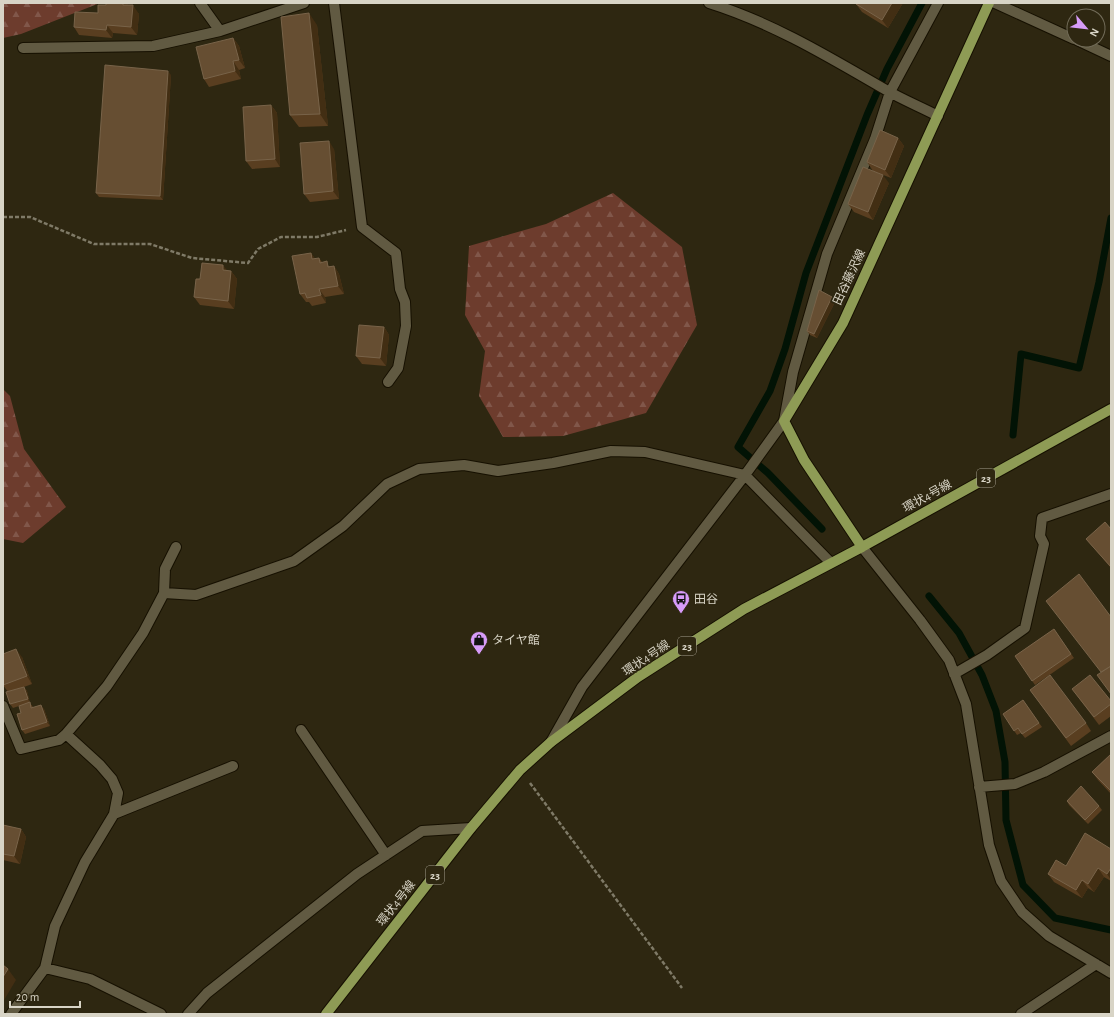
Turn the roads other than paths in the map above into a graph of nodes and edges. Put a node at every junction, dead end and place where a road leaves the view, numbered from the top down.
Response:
1 (200, 3) edge
2 (304, 3) edge
3 (334, 3) edge
4 (709, 3) edge
5 (938, 3) edge
6 (989, 3) edge
7 (996, 3) edge
8 (220, 31) junction
9 (1066, 35) edge
10 (23, 48) dead end
11 (1094, 48) edge
12 (1111, 56) edge
13 (888, 91) junction
14 (938, 116) junction
15 (388, 382) dead end
16 (1111, 409) edge
17 (784, 422) junction
18 (746, 474) junction
19 (1111, 494) edge
20 (176, 547) dead end
21 (862, 547) junction
22 (831, 563) junction
23 (164, 592) junction
24 (954, 674) junction
25 (3, 706) edge
26 (301, 730) dead end
27 (66, 734) junction
28 (1111, 736) edge
29 (551, 742) junction
30 (233, 766) dead end
31 (979, 788) junction
32 (114, 814) junction
33 (471, 828) junction
34 (386, 855) junction
35 (1096, 964) junction
36 (45, 968) junction
37 (1111, 973) edge
38 (11, 1014) edge
39 (161, 1014) edge
40 (188, 1014) edge
41 (326, 1014) edge
42 (1021, 1014) edge

1 - 8 street
2 - 8 street
3 - 15 street
4 - 13 street
5 - 13 street
6 - 14 main road, 田谷藤沢線
7 - 9 street
8 - 10 street
11 - 12 street
13 - 14 street
13 - 17 street
14 - 17 main road, 田谷藤沢線
16 - 21 main road, 環状4号線 / 23
17 - 18 street
17 - 21 main road
18 - 22 street
18 - 23 street
18 - 29 street
19 - 24 street
20 - 23 street
21 - 22 main road, 環状4号線 / 23
21 - 24 street
22 - 29 main road, 環状4号線 / 23
23 - 27 street
24 - 31 street
25 - 27 street
26 - 34 street
27 - 32 street
28 - 31 street
29 - 33 main road, 環状4号線 / 23
30 - 32 street
31 - 35 street
32 - 36 street
33 - 34 street
33 - 41 main road, 環状4号線 / 23
34 - 40 street
35 - 37 street
35 - 42 street
36 - 38 street
36 - 39 street

